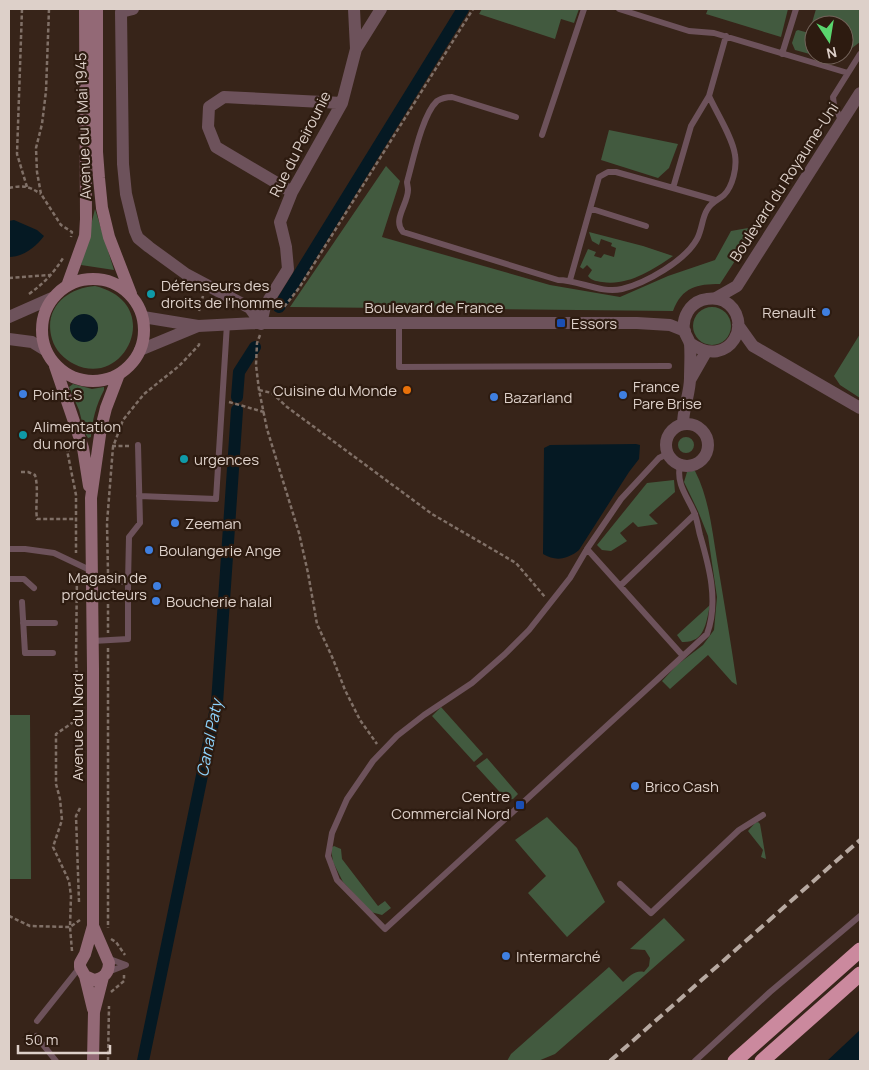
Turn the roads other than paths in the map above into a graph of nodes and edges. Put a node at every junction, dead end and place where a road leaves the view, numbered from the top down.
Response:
1 (85, 9) edge
2 (97, 9) edge
3 (354, 9) edge
4 (381, 9) edge
5 (584, 9) edge
6 (619, 9) edge
7 (796, 9) edge
8 (127, 10) edge
9 (726, 36) junction
10 (356, 49) junction
11 (782, 54) junction
12 (860, 54) edge
13 (848, 73) junction
14 (860, 93) edge
15 (708, 96) junction
16 (342, 103) junction
17 (516, 116) dead end
18 (842, 122) junction
19 (542, 135) dead end
20 (673, 188) junction
21 (292, 192) junction
22 (715, 200) junction
23 (592, 209) junction
24 (646, 226) dead end
25 (570, 280) junction
26 (67, 286) junction
27 (735, 288) junction
28 (132, 297) junction
29 (52, 298) junction
30 (716, 298) junction
31 (735, 311) junction
32 (687, 314) junction
33 (9, 317) edge
34 (143, 318) junction
35 (227, 324) junction
36 (259, 324) junction
37 (399, 324) junction
38 (670, 325) junction
39 (738, 325) junction
40 (198, 326) junction
41 (687, 337) junction
42 (9, 339) edge
43 (729, 345) junction
44 (753, 346) junction
45 (45, 350) junction
46 (140, 350) junction
47 (706, 352) junction
48 (55, 365) junction
49 (668, 366) dead end
50 (119, 374) junction
51 (690, 381) junction
52 (860, 408) edge
53 (683, 424) junction
54 (138, 445) road end
55 (667, 454) junction
56 (680, 465) junction
57 (139, 496) junction
58 (91, 498) junction
59 (695, 514) junction
60 (9, 549) edge
61 (587, 549) junction
62 (92, 576) junction
63 (9, 579) edge
64 (128, 582) junction
65 (620, 586) junction
66 (34, 588) dead end
67 (22, 602) dead end
68 (24, 623) junction
69 (54, 623) dead end
70 (93, 640) junction
71 (53, 653) dead end
72 (683, 656) junction
73 (763, 815) dead end
74 (620, 884) dead end
75 (860, 916) edge
76 (93, 926) junction
77 (860, 950) edge
78 (85, 954) junction
79 (106, 956) junction
80 (82, 972) junction
81 (860, 974) edge
82 (105, 975) junction
83 (94, 1012) junction
84 (37, 1021) dead end
85 (36, 1036) dead end
86 (56, 1061) edge
87 (93, 1061) edge
88 (695, 1061) edge
89 (735, 1061) edge
90 (762, 1061) edge

1 - 26 main road, Avenue du 8 Mai 1945
2 - 28 main road, Avenue du 8 Mai 1945
3 - 10 street
4 - 10 street, Rue du Peirounie
5 - 19 lane
6 - 9 lane
7 - 11 lane
8 - 36 street
9 - 11 lane
9 - 15 lane
10 - 16 street, Rue du Peirounie
11 - 13 lane
12 - 13 lane
13 - 18 lane
14 - 18 street, Boulevard du Royaume-Uni
15 - 20 lane
15 - 22 lane
16 - 21 street, Rue du Peirounie
16 - 21 street
17 - 25 lane
18 - 27 street, Boulevard du Royaume-Uni
20 - 22 lane
20 - 23 lane
21 - 36 street, Rue du Peirounie
22 - 25 lane
23 - 24 lane
23 - 25 lane
26 - 28 main road
26 - 29 main road
27 - 30 street, Boulevard du Royaume-Uni
27 - 31 street
28 - 34 main road
29 - 33 street
29 - 45 main road
30 - 31 street
30 - 32 street
31 - 39 street
32 - 38 street
32 - 41 street
34 - 40 street, Boulevard de France
34 - 46 main road
35 - 36 street, Boulevard de France
35 - 40 street, Boulevard de France
35 - 57 lane
36 - 37 street, Boulevard de France
37 - 38 street, Boulevard de France
37 - 49 lane
38 - 41 street, Boulevard de France
39 - 43 street
39 - 44 street
40 - 46 street, Boulevard de France
41 - 47 street
41 - 51 street
42 - 45 street
43 - 44 street
43 - 47 street
44 - 52 street
45 - 48 main road
46 - 50 main road
47 - 51 street
48 - 50 main road
48 - 58 main road, Avenue du Nord
50 - 58 main road, Avenue du Nord
51 - 53 street
53 - 55 street
53 - 56 street
54 - 57 lane
55 - 56 street
55 - 61 lane
56 - 59 lane
57 - 64 lane
58 - 62 main road, Avenue du Nord
59 - 65 lane
59 - 72 lane
60 - 62 lane
61 - 65 lane
61 - 72 lane
62 - 64 lane
62 - 70 main road, Avenue du Nord
63 - 66 lane
64 - 70 lane
65 - 72 lane
67 - 68 lane
68 - 69 lane
68 - 71 lane
70 - 76 main road, Avenue du Nord
73 - 74 lane
75 - 88 lane
76 - 78 main road
76 - 79 main road, Avenue du Nord
77 - 89 highway
78 - 79 main road
78 - 80 main road
79 - 82 main road
79 - 82 lane
80 - 82 main road
80 - 83 main road
80 - 84 lane
81 - 90 highway
82 - 83 main road
83 - 87 main road
85 - 86 lane

